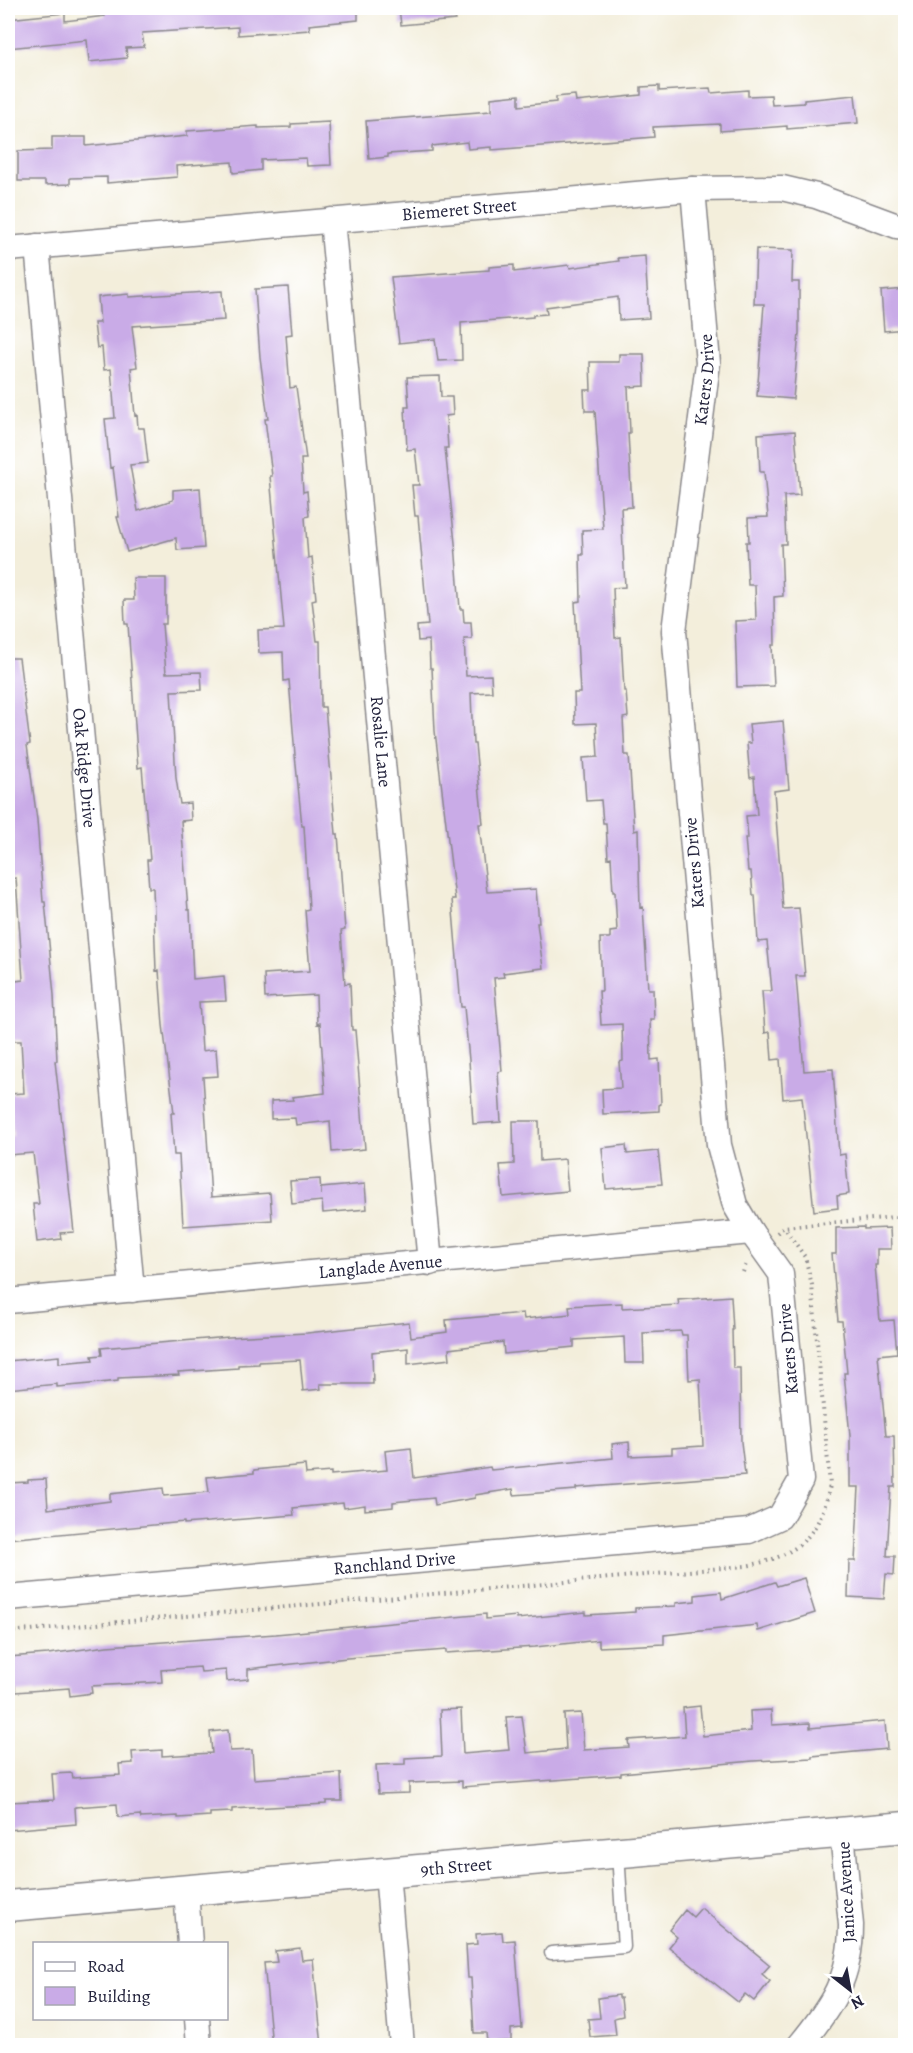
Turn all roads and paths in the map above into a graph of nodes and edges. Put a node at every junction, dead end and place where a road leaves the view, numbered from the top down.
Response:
1 (693, 189) junction
2 (332, 220) junction
3 (906, 227) edge
4 (37, 246) junction
5 (8, 249) edge
6 (906, 1216) edge
7 (756, 1239) junction
8 (430, 1263) junction
9 (743, 1272) dead end
10 (132, 1290) junction
11 (8, 1301) edge
12 (780, 1517) joint
13 (8, 1598) edge
14 (906, 1827) edge
15 (842, 1833) junction
16 (618, 1853) junction
17 (387, 1873) junction
18 (186, 1890) junction
19 (8, 1906) edge
20 (190, 1942) edge
21 (551, 1953) dead end
22 (197, 2020) edge
23 (199, 2046) edge
24 (402, 2046) edge
25 (799, 2046) edge

1 - 2 street, Biemeret Street
1 - 3 street, Biemeret Street
1 - 7 street, Katers Drive
2 - 4 street, Biemeret Street
2 - 8 street, Rosalie Lane
4 - 5 street, Biemeret Street
4 - 10 street, Oak Ridge Drive
6 - 7 path
7 - 8 street, Langlade Avenue
7 - 9 path
7 - 12 street, Katers Drive
8 - 10 street, Langlade Avenue
10 - 11 street, Langlade Avenue
12 - 13 street, Ranchland Drive
14 - 15 street, 9th Street
15 - 16 street, 9th Street
15 - 25 street, Janice Avenue
16 - 17 street, 9th Street
16 - 21 lane
17 - 18 street, 9th Street
17 - 24 street
18 - 19 street, 9th Street
18 - 20 street
22 - 23 street

